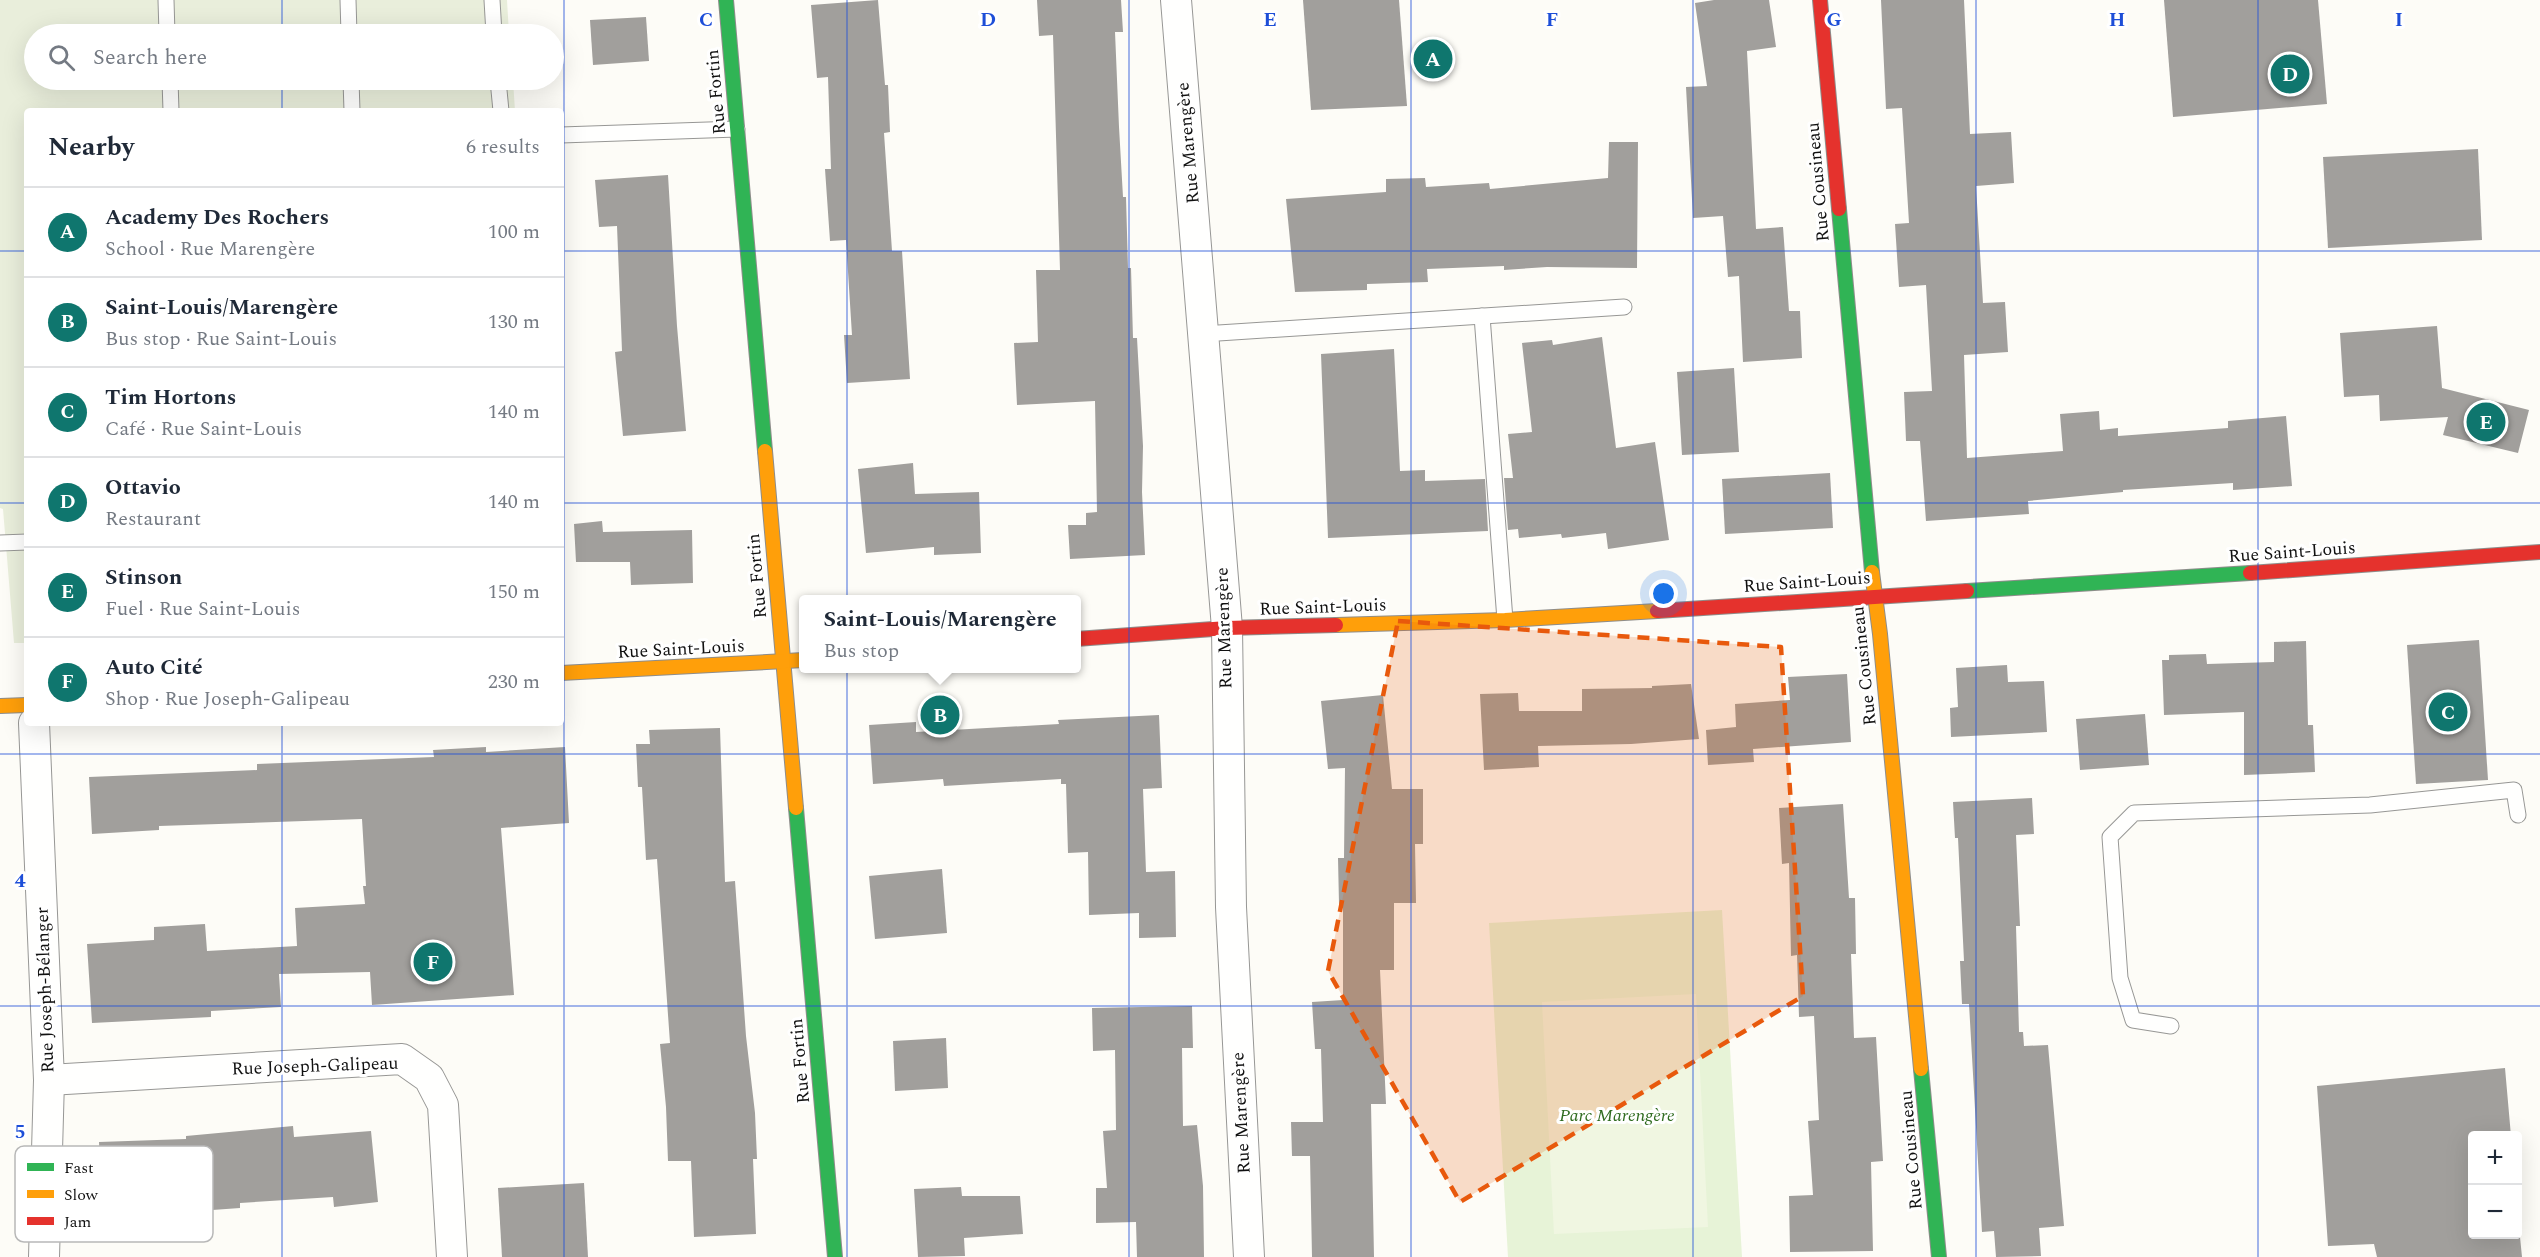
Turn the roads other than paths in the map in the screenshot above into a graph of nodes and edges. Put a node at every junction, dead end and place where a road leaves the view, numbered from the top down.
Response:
1 (166, 0) edge
2 (348, 0) edge
3 (492, 0) edge
4 (726, 0) edge
5 (1176, 0) edge
6 (1820, 0) edge
7 (167, 24) edge
8 (349, 24) edge
9 (494, 24) edge
10 (170, 90) edge
11 (351, 90) edge
12 (499, 90) edge
13 (171, 108) edge
14 (352, 108) edge
15 (501, 108) edge
16 (737, 129) junction
17 (564, 135) edge
18 (1624, 307) dead end
19 (1482, 316) junction
20 (1203, 334) junction
21 (24, 542) edge
22 (0, 543) edge
23 (2540, 552) edge
24 (1874, 596) junction
25 (1505, 620) junction
26 (1227, 628) junction
27 (1081, 639) edge
28 (799, 660) edge
29 (782, 662) junction
30 (564, 674) edge
31 (24, 705) edge
32 (0, 706) edge
33 (34, 726) edge
34 (2518, 815) dead end
35 (2171, 1026) dead end
36 (49, 1080) junction
37 (47, 1146) edge
38 (44, 1242) edge
39 (44, 1257) edge
40 (452, 1257) edge
41 (835, 1257) edge
42 (1249, 1257) edge
43 (1939, 1257) edge

1 - 7 lane
2 - 8 lane
3 - 9 lane
4 - 16 street, Rue Fortin
5 - 20 street, Rue Marengère
6 - 24 street, Rue Cousineau
10 - 13 lane
11 - 14 lane
12 - 15 lane
16 - 17 lane
16 - 29 street, Rue Fortin
18 - 19 lane
19 - 20 lane
19 - 25 lane
20 - 26 street, Rue Marengère
21 - 22 lane
23 - 24 street, Rue Saint-Louis
24 - 25 street, Rue Saint-Louis
24 - 43 street, Rue Cousineau
25 - 26 street, Rue Saint-Louis
26 - 27 street, Rue Saint-Louis
26 - 42 street, Rue Marengère
28 - 29 street, Rue Saint-Louis
29 - 30 street, Rue Saint-Louis
29 - 41 street, Rue Fortin
31 - 32 street
33 - 36 street, Rue Joseph-Bélanger
34 - 35 lane
36 - 37 street, Rue Joseph-Bélanger
36 - 40 street, Rue Joseph-Galipeau
38 - 39 street, Rue Joseph-Bélanger

